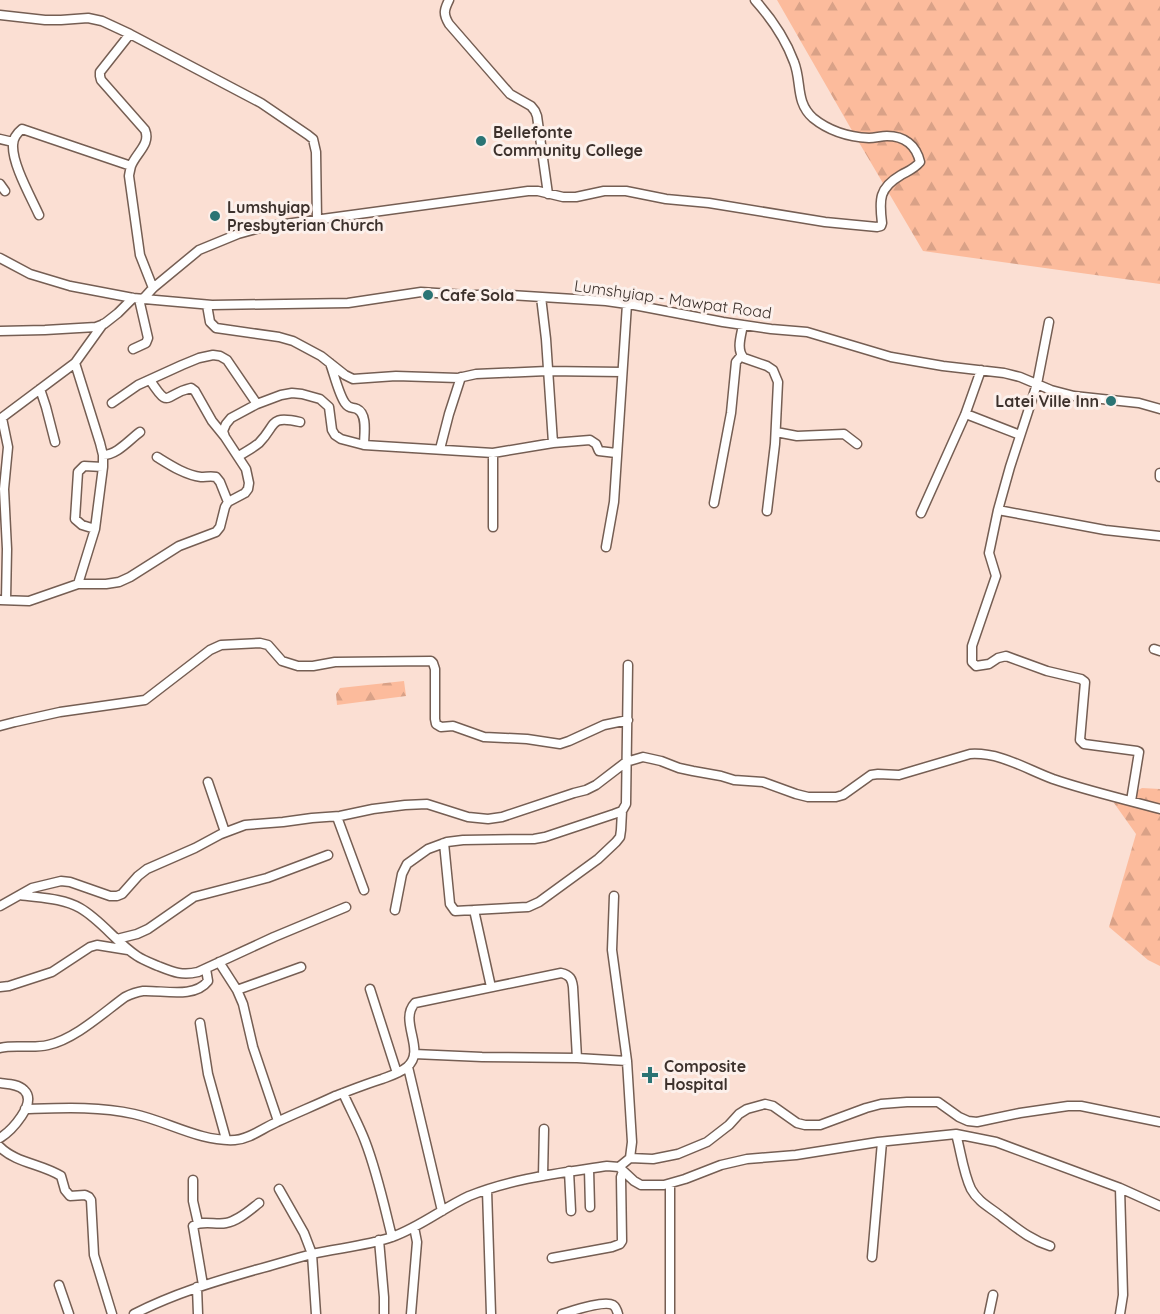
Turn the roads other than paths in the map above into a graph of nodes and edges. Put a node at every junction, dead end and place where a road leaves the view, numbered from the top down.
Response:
1 (449, 0) edge
2 (755, 0) edge
3 (0, 15) edge
4 (130, 34) junction
5 (0, 139) edge
6 (13, 142) junction
7 (131, 166) junction
8 (548, 194) junction
9 (39, 215) dead end
10 (317, 220) junction
11 (0, 258) edge
12 (153, 288) junction
13 (541, 297) junction
14 (138, 299) junction
15 (627, 304) junction
16 (207, 305) junction
17 (1049, 322) dead end
18 (104, 324) junction
19 (743, 325) junction
20 (0, 331) edge
21 (133, 350) dead end
22 (741, 356) junction
23 (75, 363) junction
24 (330, 363) junction
25 (548, 370) junction
26 (981, 370) junction
27 (622, 372) junction
28 (461, 377) junction
29 (150, 380) junction
30 (1037, 384) junction
31 (40, 389) junction
32 (112, 403) dead end
33 (257, 404) junction
34 (1160, 409) edge
35 (966, 414) junction
36 (1, 418) edge
37 (300, 422) dead end
38 (140, 432) dead end
39 (776, 432) junction
40 (1020, 435) junction
41 (225, 437) junction
42 (55, 442) dead end
43 (553, 443) junction
44 (857, 444) dead end
45 (364, 445) junction
46 (440, 449) junction
47 (493, 453) junction
48 (616, 453) junction
49 (103, 455) junction
50 (238, 456) junction
51 (157, 457) dead end
52 (103, 467) junction
53 (228, 502) junction
54 (714, 503) dead end
55 (998, 510) junction
56 (767, 512) dead end
57 (921, 513) dead end
58 (493, 527) dead end
59 (95, 529) junction
60 (1160, 536) edge
61 (606, 547) dead end
62 (78, 584) junction
63 (3, 600) edge
64 (628, 665) dead end
65 (628, 720) junction
66 (0, 726) edge
67 (626, 762) junction
68 (208, 782) dead end
69 (1131, 801) junction
70 (1160, 809) edge
71 (622, 811) junction
72 (336, 817) junction
73 (225, 832) junction
74 (444, 843) junction
75 (328, 855) dead end
76 (364, 890) dead end
77 (20, 895) junction
78 (614, 896) dead end
79 (0, 906) edge
80 (346, 907) dead end
81 (395, 910) dead end
82 (474, 910) junction
83 (117, 939) junction
84 (128, 950) junction
85 (219, 962) junction
86 (301, 967) dead end
87 (206, 969) junction
88 (0, 987) edge
89 (491, 987) junction
90 (370, 989) dead end
91 (237, 990) junction
92 (200, 1023) dead end
93 (0, 1048) edge
94 (414, 1053) junction
95 (577, 1058) junction
96 (627, 1061) junction
97 (408, 1067) junction
98 (397, 1073) junction
99 (0, 1083) edge
100 (343, 1093) junction
101 (25, 1109) junction
102 (278, 1121) junction
103 (1160, 1122) edge
104 (544, 1129) dead end
105 (956, 1134) junction
106 (0, 1138) edge
107 (226, 1139) junction
108 (882, 1142) junction
109 (0, 1147) edge
110 (630, 1158) junction
111 (589, 1169) junction
112 (621, 1169) junction
113 (569, 1172) junction
114 (543, 1176) junction
115 (193, 1180) dead end
116 (670, 1184) junction
117 (1120, 1188) junction
118 (279, 1190) dead end
119 (487, 1190) junction
120 (259, 1203) dead end
121 (1160, 1206) edge
122 (591, 1207) dead end
123 (442, 1211) junction
124 (571, 1211) dead end
125 (198, 1223) junction
126 (414, 1227) junction
127 (392, 1237) junction
128 (379, 1240) junction
129 (1050, 1246) dead end
130 (312, 1254) junction
131 (872, 1257) dead end
132 (552, 1258) dead end
133 (59, 1286) dead end
134 (200, 1286) junction
135 (993, 1295) dead end
136 (69, 1314) edge
137 (112, 1314) edge
138 (135, 1314) edge
139 (198, 1314) edge
140 (316, 1314) edge
141 (384, 1314) edge
142 (411, 1314) edge
143 (491, 1314) edge
144 (562, 1314) edge
145 (618, 1314) edge
146 (669, 1314) edge
147 (989, 1314) edge
148 (1120, 1314) edge

1 - 8 street
2 - 8 street
3 - 4 street
4 - 7 street
4 - 10 street
5 - 6 street
6 - 7 street
6 - 9 street
7 - 12 street
8 - 10 street
10 - 12 street
11 - 14 street, Lumshyiap - Mawpat Road
12 - 14 street
13 - 15 street, Lumshyiap - Mawpat Road
13 - 16 street, Lumshyiap - Mawpat Road
13 - 25 street
14 - 16 street, Lumshyiap - Mawpat Road
14 - 18 street
14 - 21 street
15 - 19 street, Lumshyiap - Mawpat Road
15 - 27 street
16 - 24 street
17 - 30 street
18 - 20 street
18 - 23 street
19 - 22 street
19 - 26 street, Lumshyiap - Mawpat Road
22 - 39 street
22 - 54 street
23 - 31 street
23 - 49 street
24 - 28 street
24 - 45 street
25 - 27 street
25 - 28 street
25 - 43 street
26 - 30 street, Lumshyiap - Mawpat Road
26 - 35 street
27 - 48 street
28 - 46 street
29 - 32 street
29 - 33 street
29 - 41 street
30 - 34 street, Lumshyiap - Mawpat Road
30 - 40 street
31 - 36 street
31 - 42 street
33 - 41 street
33 - 45 street
35 - 40 street
35 - 57 street
36 - 63 street
37 - 50 street
38 - 49 street
39 - 44 street
39 - 56 street
40 - 55 street
41 - 50 street
43 - 47 street
43 - 48 street
45 - 46 street
46 - 47 street
47 - 58 street
48 - 61 street
49 - 52 street
50 - 53 street
51 - 53 street
52 - 59 street
52 - 59 street
53 - 62 street
55 - 60 street
55 - 69 street
59 - 62 street
62 - 63 street
64 - 65 street
65 - 66 street
65 - 67 street
67 - 69 street
67 - 71 street
67 - 72 street
68 - 73 street
69 - 70 street
71 - 74 street
71 - 82 street
72 - 73 street
72 - 76 street
73 - 77 street
74 - 81 street
74 - 82 street
75 - 83 street
77 - 79 street
77 - 83 street
78 - 96 street
80 - 85 street
82 - 89 street
83 - 84 street
84 - 87 street
84 - 88 street
85 - 87 street
85 - 91 street
86 - 91 street
87 - 93 street
89 - 94 street
89 - 95 street
90 - 98 street
91 - 102 street
92 - 107 street
94 - 95 street
94 - 97 street
95 - 96 street
96 - 110 street
97 - 98 street
97 - 123 street
98 - 100 street
99 - 101 street
100 - 102 street
100 - 127 street
101 - 106 street
101 - 107 street
102 - 107 street
103 - 110 street
104 - 114 street
105 - 108 street
105 - 117 street
105 - 129 street
108 - 116 street
108 - 131 street
109 - 137 street
110 - 112 street
111 - 112 street
111 - 113 street
111 - 122 street
112 - 116 street
112 - 132 street
113 - 114 street
113 - 124 street
114 - 119 street
115 - 125 street
116 - 146 street
117 - 121 street
117 - 148 street
118 - 130 street
119 - 123 street
119 - 143 street
120 - 125 street
123 - 126 street
125 - 134 street
126 - 127 street
126 - 142 street
127 - 128 street
128 - 130 street
128 - 141 street
130 - 134 street
130 - 140 street
133 - 136 street
134 - 138 street
134 - 139 street
135 - 147 street
144 - 145 street

